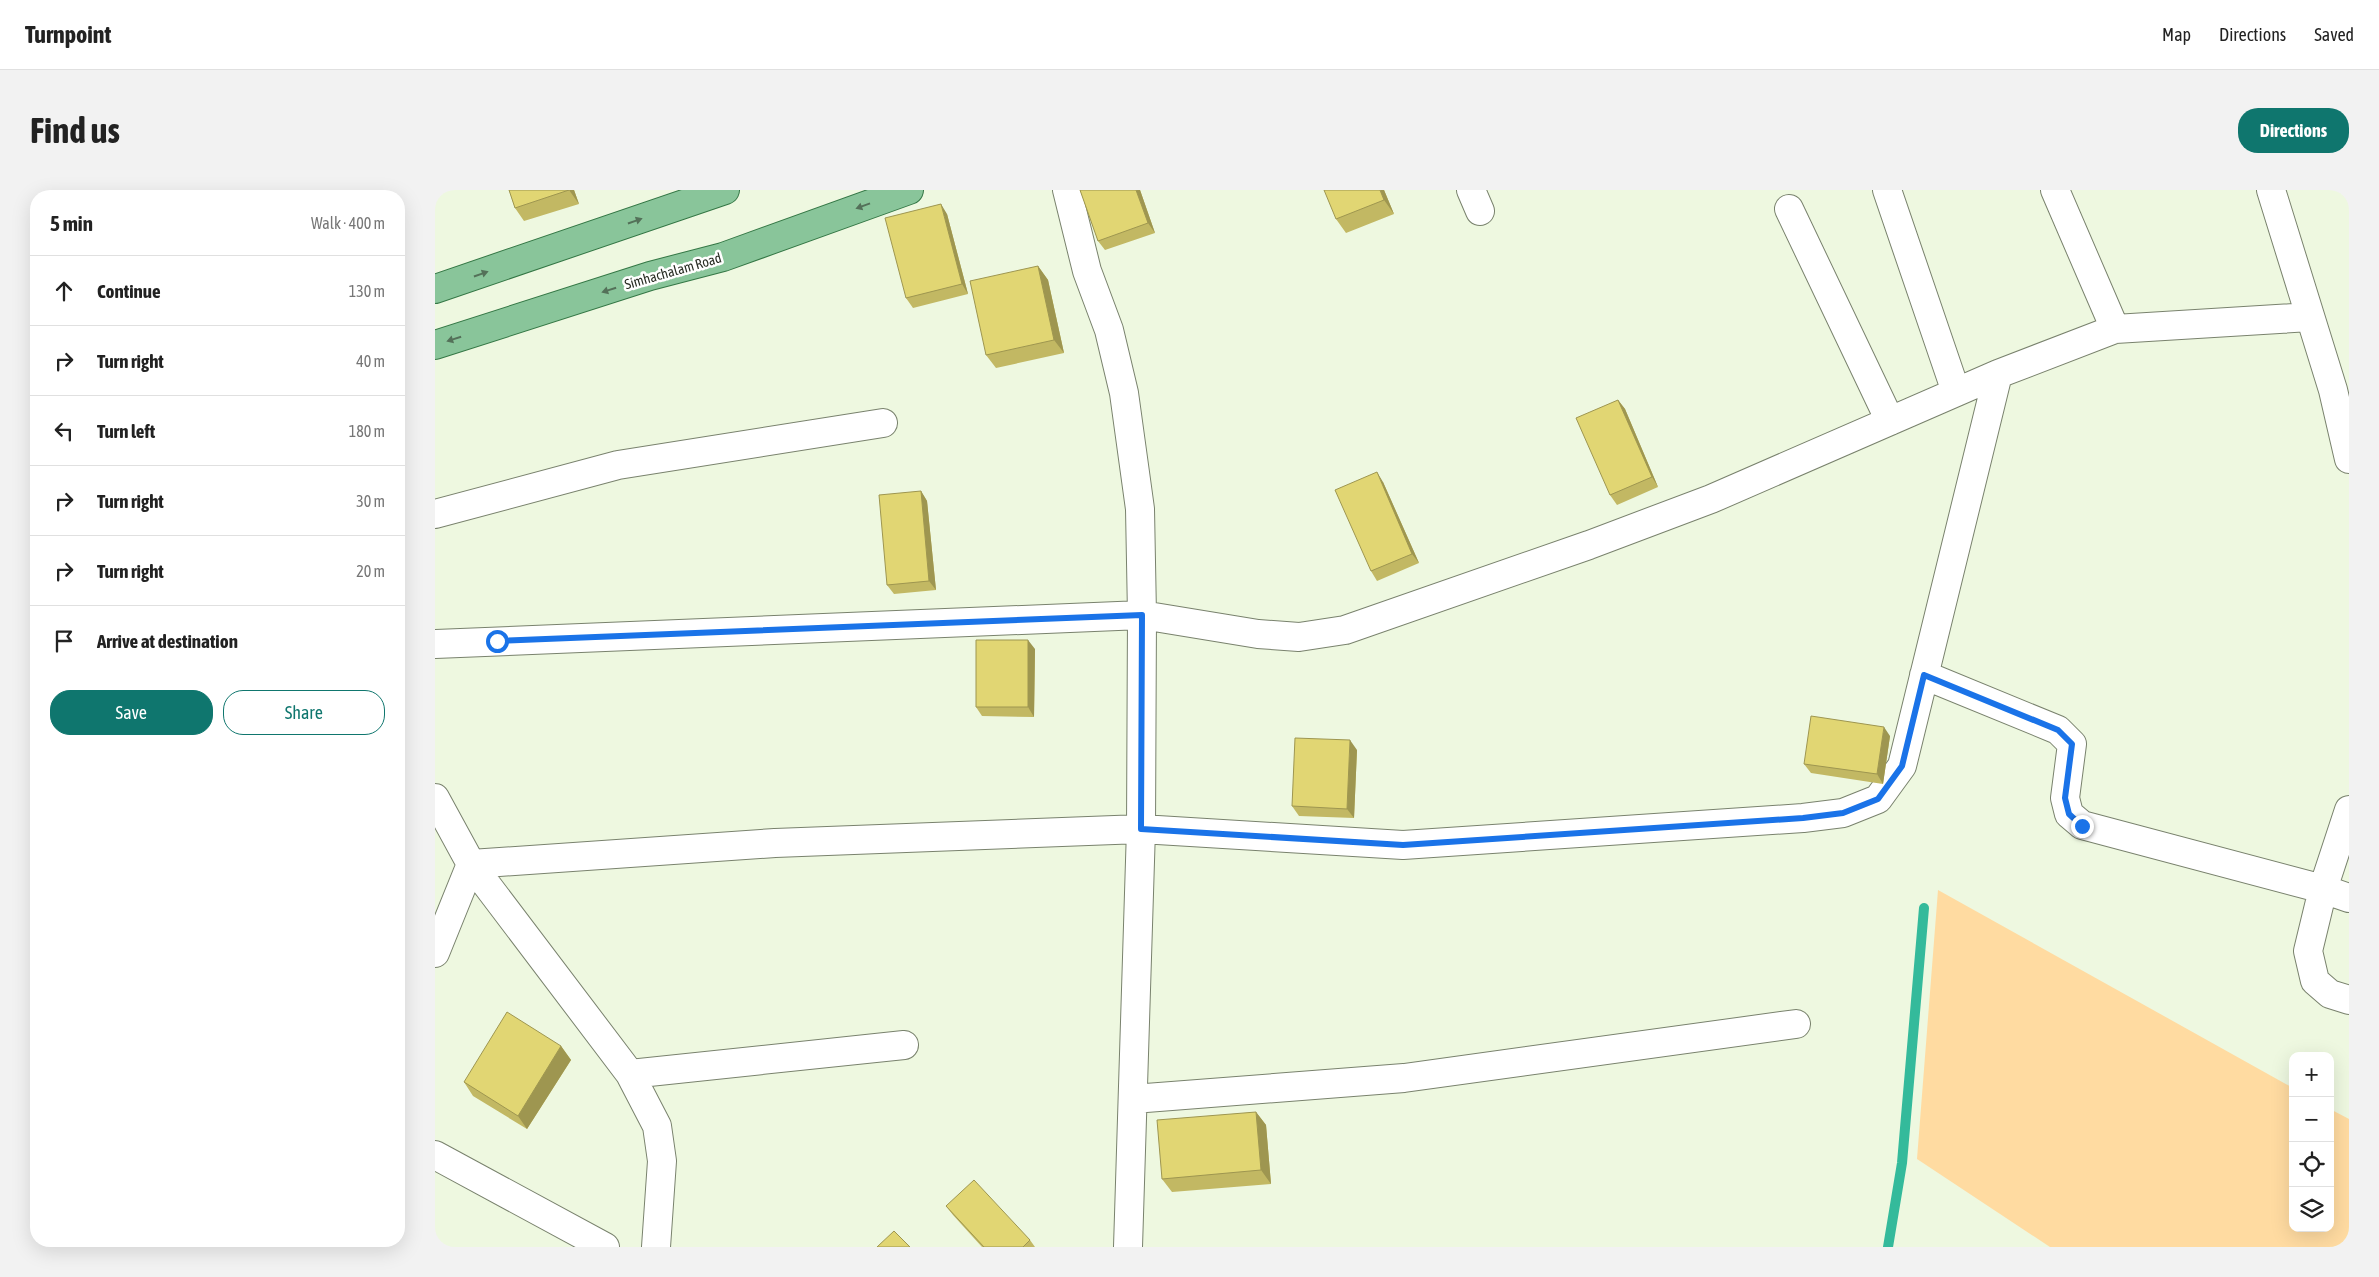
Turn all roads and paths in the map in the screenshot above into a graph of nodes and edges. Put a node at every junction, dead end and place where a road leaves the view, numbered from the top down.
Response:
1 (725, 190) edge
2 (909, 190) edge
3 (1067, 190) edge
4 (1887, 190) edge
5 (2055, 190) edge
6 (2271, 190) edge
7 (1789, 209) dead end
8 (435, 290) edge
9 (2310, 316) junction
10 (2115, 329) junction
11 (435, 345) edge
12 (1997, 374) junction
13 (1956, 392) junction
14 (1890, 421) junction
15 (883, 424) dead end
16 (2349, 456) edge
17 (435, 514) edge
18 (1142, 615) junction
19 (435, 644) edge
20 (1924, 675) junction
21 (435, 798) edge
22 (2349, 810) edge
23 (1141, 829) junction
24 (471, 864) junction
25 (2323, 889) junction
26 (2349, 898) edge
27 (435, 953) edge
28 (2349, 1000) edge
29 (1797, 1024) dead end
30 (904, 1045) dead end
31 (630, 1074) junction
32 (1133, 1099) junction
33 (435, 1155) edge
34 (605, 1247) edge
35 (656, 1247) edge
36 (1128, 1247) edge

8 -> 1 main road
2 -> 11 main road, Simhachalam Road
3 - 18 street
4 - 13 street
5 - 10 street
6 - 9 street
7 - 14 street
9 - 10 street
9 - 16 street
10 - 12 street
12 - 13 street
12 - 20 street
13 - 14 street
14 - 18 street
15 - 17 street
18 - 19 street
18 - 23 street
20 - 23 street
20 - 25 street
21 - 24 street
22 - 25 street
23 - 24 street
23 - 32 street
24 - 27 street
24 - 31 street
25 - 26 street
25 - 28 street
29 - 32 street
30 - 31 street
31 - 35 street
32 - 36 street
33 - 34 street

